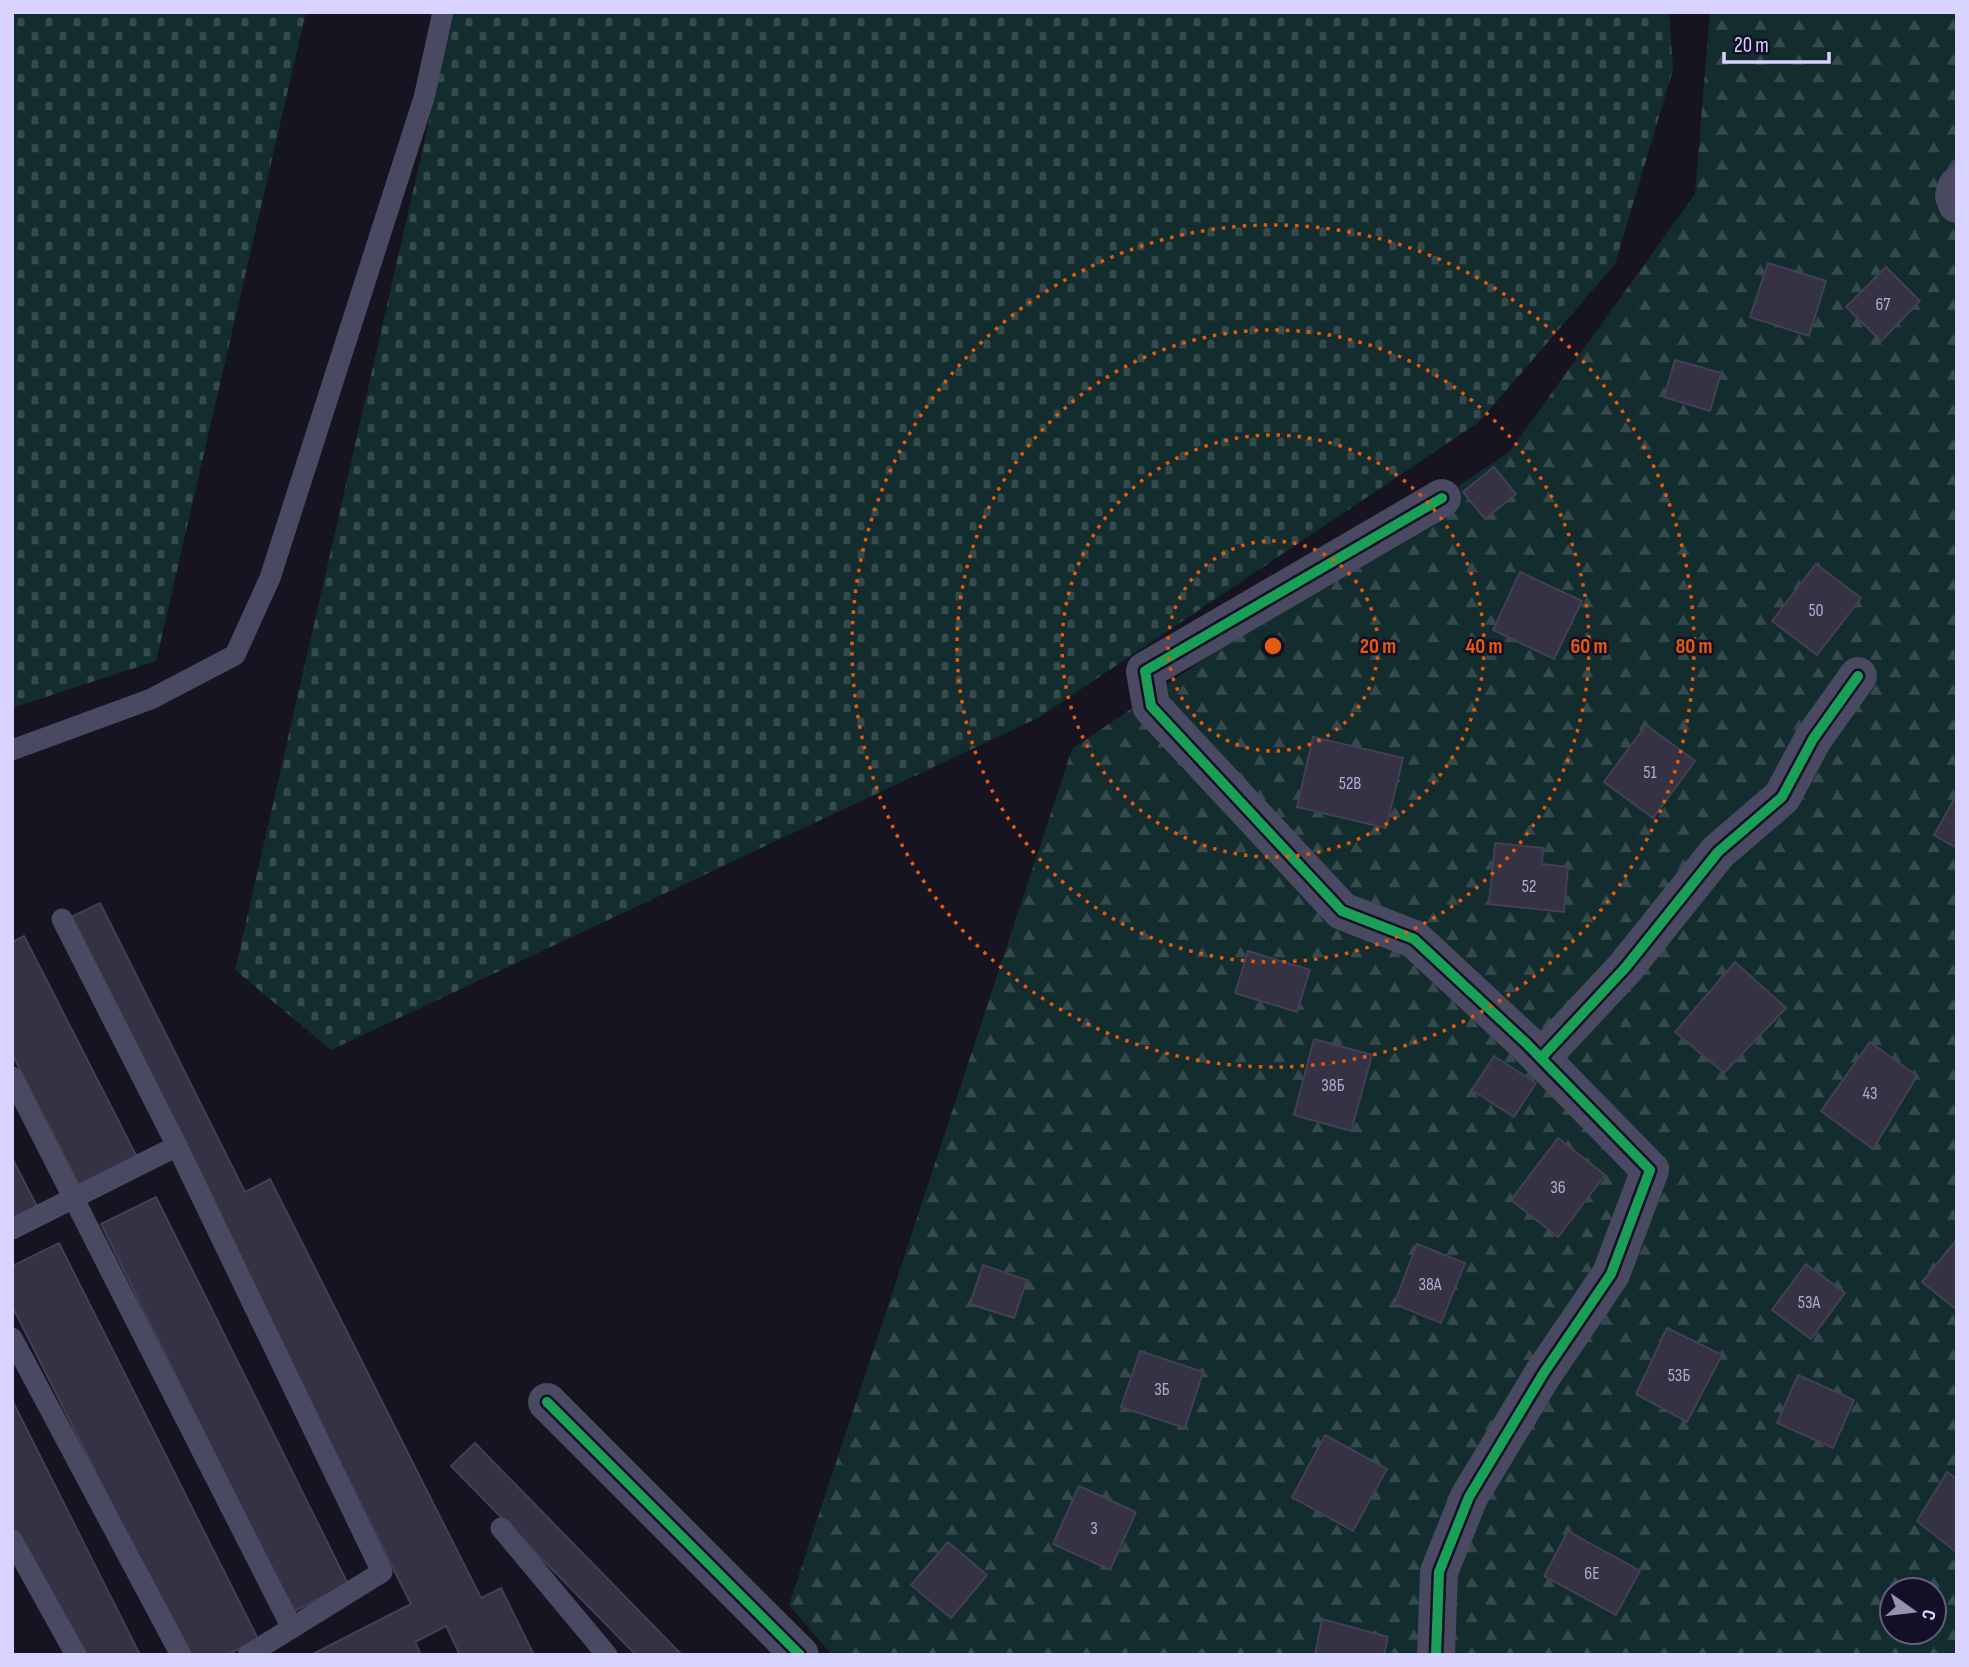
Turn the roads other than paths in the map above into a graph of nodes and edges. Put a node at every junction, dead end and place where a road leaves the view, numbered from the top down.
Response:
1 (443, 12) edge
2 (1957, 186) edge
3 (1957, 204) edge
4 (1442, 498) dead end
5 (1858, 676) dead end
6 (12, 750) edge
7 (62, 919) dead end
8 (1541, 1058) junction
9 (12, 1077) edge
10 (177, 1146) junction
11 (73, 1198) junction
12 (12, 1229) edge
13 (12, 1338) edge
14 (547, 1402) dead end
15 (501, 1528) dead end
16 (12, 1541) edge
17 (292, 1628) junction
18 (76, 1655) edge
19 (181, 1655) edge
20 (248, 1655) edge
21 (607, 1655) edge
22 (800, 1655) edge
23 (1436, 1655) edge

1 - 6 lane
2 - 3 street
4 - 8 street
5 - 8 street
7 - 10 lane
8 - 23 street
9 - 11 lane
10 - 11 lane
10 - 17 lane
11 - 12 lane
11 - 17 lane
13 - 19 lane
14 - 22 street
15 - 21 lane
16 - 18 lane
17 - 20 lane

